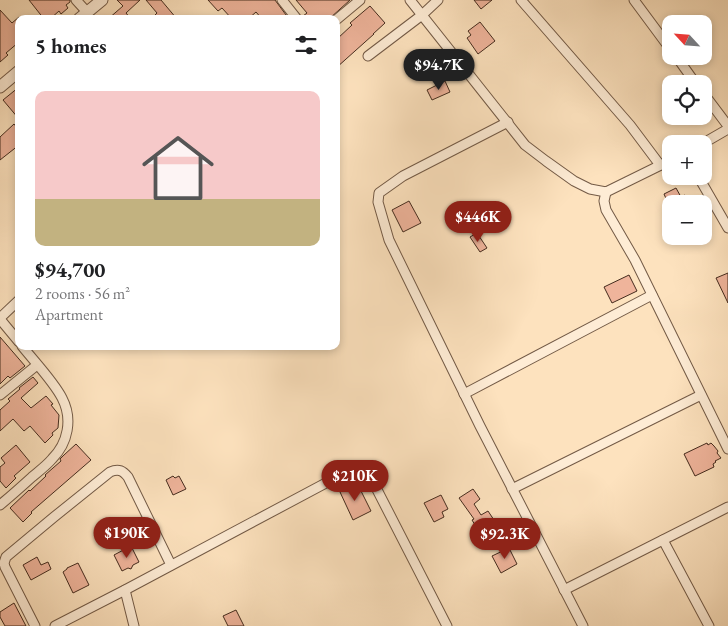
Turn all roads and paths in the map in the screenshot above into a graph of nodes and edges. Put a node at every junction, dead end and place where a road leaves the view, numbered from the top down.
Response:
1 (76, 0) edge
2 (102, 0) edge
3 (282, 0) edge
4 (360, 0) edge
5 (410, 0) edge
6 (438, 0) edge
7 (521, 0) edge
8 (634, 0) edge
9 (422, 14) junction
10 (83, 15) edge
11 (294, 15) edge
12 (340, 17) edge
13 (662, 38) edge
14 (368, 56) dead end
15 (15, 74) edge
16 (0, 87) edge
17 (712, 105) edge
18 (508, 122) junction
19 (728, 128) edge
20 (712, 138) edge
21 (660, 165) joint
22 (703, 185) edge
23 (606, 192) junction
24 (728, 228) edge
25 (652, 295) junction
26 (15, 304) edge
27 (0, 318) edge
28 (15, 337) edge
29 (25, 350) edge
30 (37, 365) junction
31 (464, 394) junction
32 (701, 394) junction
33 (0, 395) edge
34 (728, 449) edge
35 (512, 489) junction
36 (0, 506) edge
37 (728, 507) edge
38 (663, 540) junction
39 (171, 565) junction
40 (125, 590) junction
41 (564, 590) junction
42 (35, 626) edge
43 (55, 626) edge
44 (134, 626) edge
45 (447, 626) edge
46 (582, 626) edge
47 (709, 626) edge

1 - 10 street
2 - 10 street
3 - 11 street
4 - 12 street
5 - 9 street
6 - 9 street
7 - 21 street
8 - 13 street
9 - 14 street
9 - 18 street
15 - 16 street
17 - 19 street
18 - 23 street
18 - 31 street
19 - 20 street
21 - 23 street
22 - 24 street
23 - 25 street
25 - 31 street
25 - 32 street
26 - 27 street
27 - 28 street
29 - 30 street
30 - 33 street
30 - 36 street
31 - 35 street
32 - 34 street
32 - 35 street
35 - 41 street
37 - 38 street
38 - 41 street
38 - 47 street
39 - 40 street
39 - 42 street
39 - 45 street
40 - 43 street
40 - 44 street
41 - 46 street

